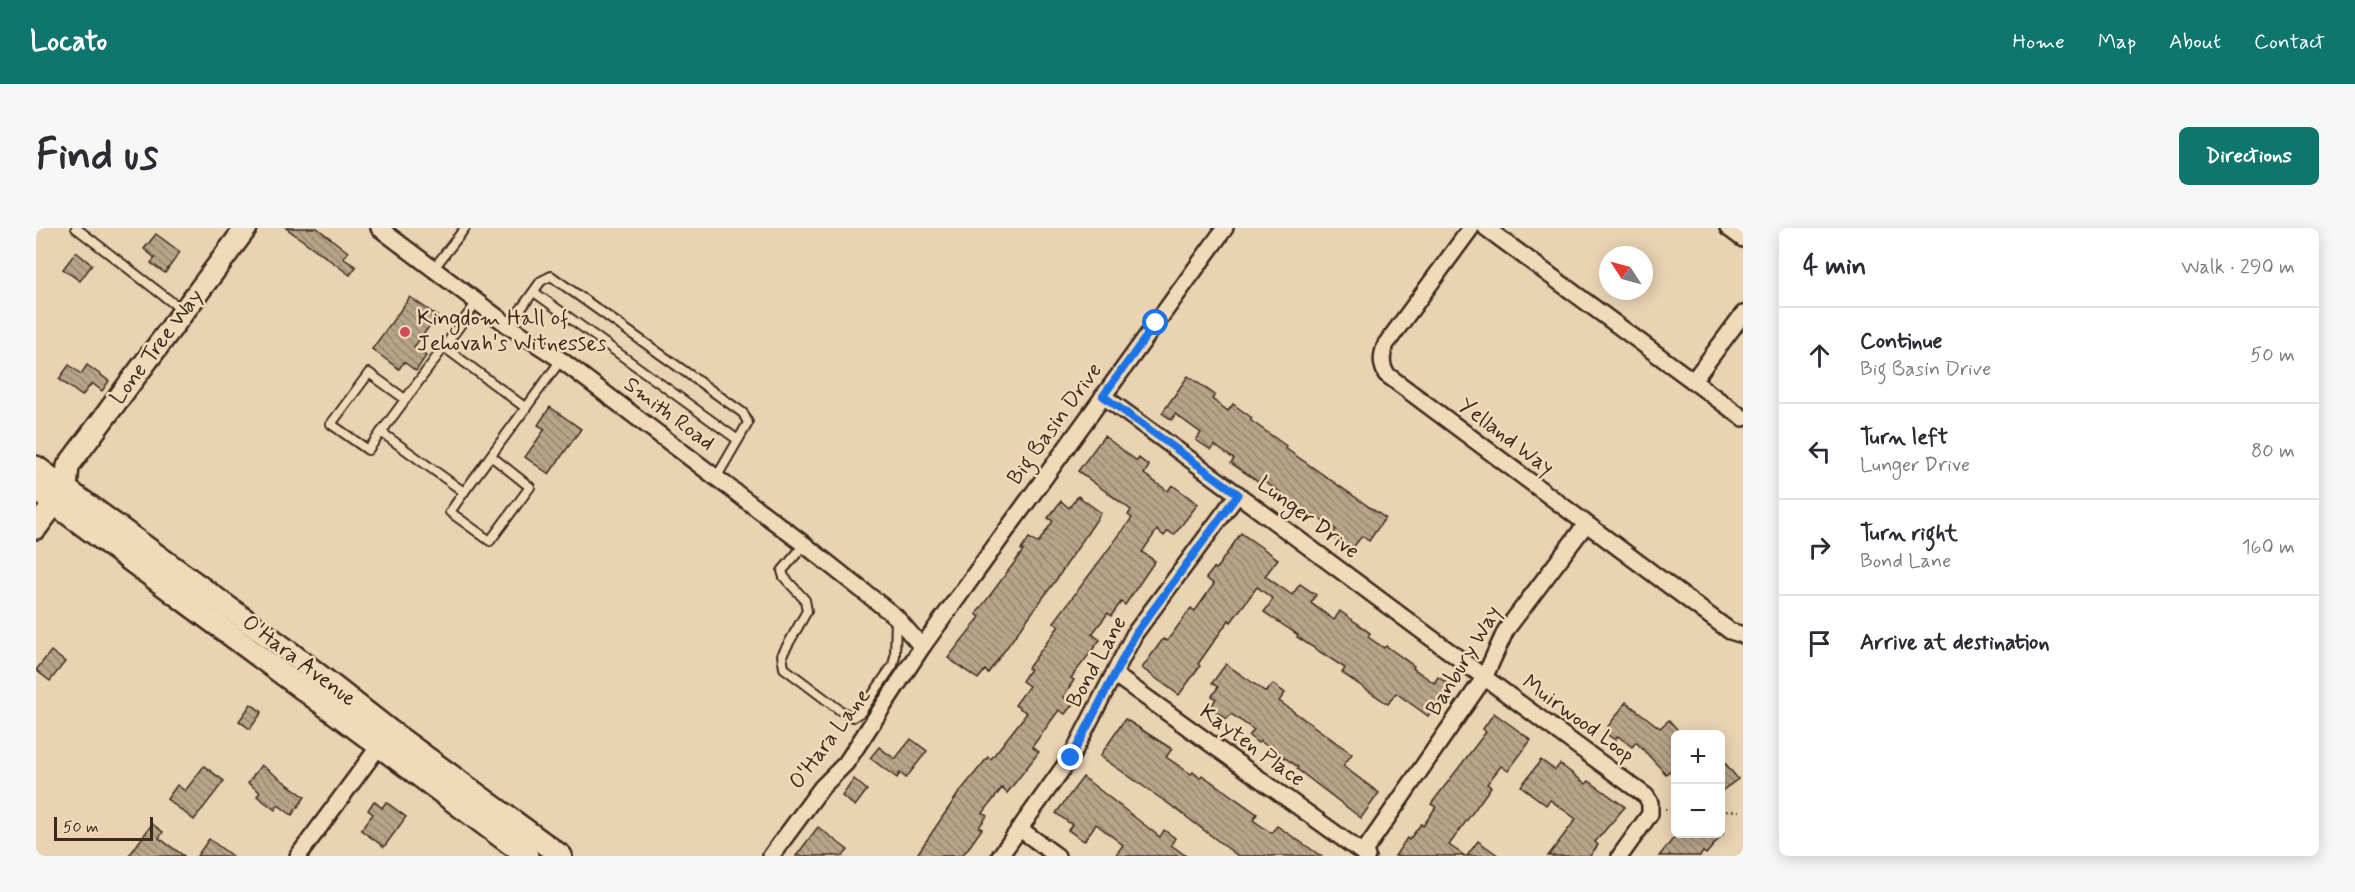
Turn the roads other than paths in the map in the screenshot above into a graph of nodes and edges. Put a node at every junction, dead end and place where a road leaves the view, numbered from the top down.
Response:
1 (76, 228) edge
2 (246, 228) edge
3 (379, 228) edge
4 (465, 228) edge
5 (1225, 228) edge
6 (1471, 228) edge
7 (1486, 228) edge
8 (1728, 228) edge
9 (1743, 239) edge
10 (434, 268) junction
11 (534, 292) junction
12 (478, 301) junction
13 (183, 311) junction
14 (1743, 314) edge
15 (509, 326) junction
16 (444, 347) junction
17 (561, 360) junction
18 (1694, 381) junction
19 (1103, 396) junction
20 (405, 399) junction
21 (526, 408) junction
22 (1743, 418) edge
23 (381, 432) junction
24 (738, 440) junction
25 (491, 456) junction
26 (68, 466) junction
27 (716, 478) junction
28 (38, 479) edge
29 (464, 492) junction
30 (1238, 494) junction
31 (60, 495) junction
32 (1586, 524) junction
33 (36, 528) edge
34 (804, 544) junction
35 (896, 617) junction
36 (1743, 635) edge
37 (922, 647) junction
38 (1114, 675) junction
39 (1484, 678) junction
40 (385, 738) junction
41 (1020, 829) junction
42 (1365, 855) edge
43 (298, 856) edge
44 (527, 856) edge
45 (561, 856) edge
46 (771, 856) edge
47 (1000, 856) edge
48 (1057, 856) edge
49 (1620, 856) edge

1 - 13 lane
2 - 13 street, Lone Tree Way
3 - 10 street, Smith Road
4 - 10 lane
5 - 19 street, Big Basin Drive
6 - 32 street, Yelland Way
7 - 18 street
8 - 9 street
10 - 12 street, Smith Road
11 - 15 lane
11 - 24 lane
11 - 24 lane
12 - 15 street, Smith Road
12 - 16 lane
13 - 26 street, Lone Tree Way
14 - 18 street
15 - 17 street, Smith Road
16 - 20 lane
16 - 21 lane
17 - 21 lane
17 - 27 street, Smith Road
18 - 22 street
19 - 30 street, Lunger Drive
19 - 37 street, Big Basin Drive
20 - 23 lane
20 - 23 lane
21 - 25 lane
23 - 29 lane
24 - 27 lane
25 - 29 lane
25 - 29 lane
26 - 28 street
26 - 31 street
27 - 34 street, Smith Road
28 - 31 street, O'Hara Avenue
30 - 38 street, Bond Lane
30 - 39 street, Lunger Drive
31 - 33 street
31 - 40 street, O'Hara Avenue
32 - 36 street, Yelland Way
32 - 39 street, Banbury Way
34 - 35 street, Smith Road
34 - 35 lane
35 - 37 street, Smith Road
37 - 46 street, O'Hara Lane
38 - 41 street, Bond Lane
38 - 42 street, Kayten Place
39 - 42 street, Banbury Way
39 - 49 street, Muirwood Loop
40 - 43 street
40 - 44 street, O'Hara Avenue
40 - 45 street, O'Hara Avenue
41 - 47 street, Bond Lane
41 - 48 street

